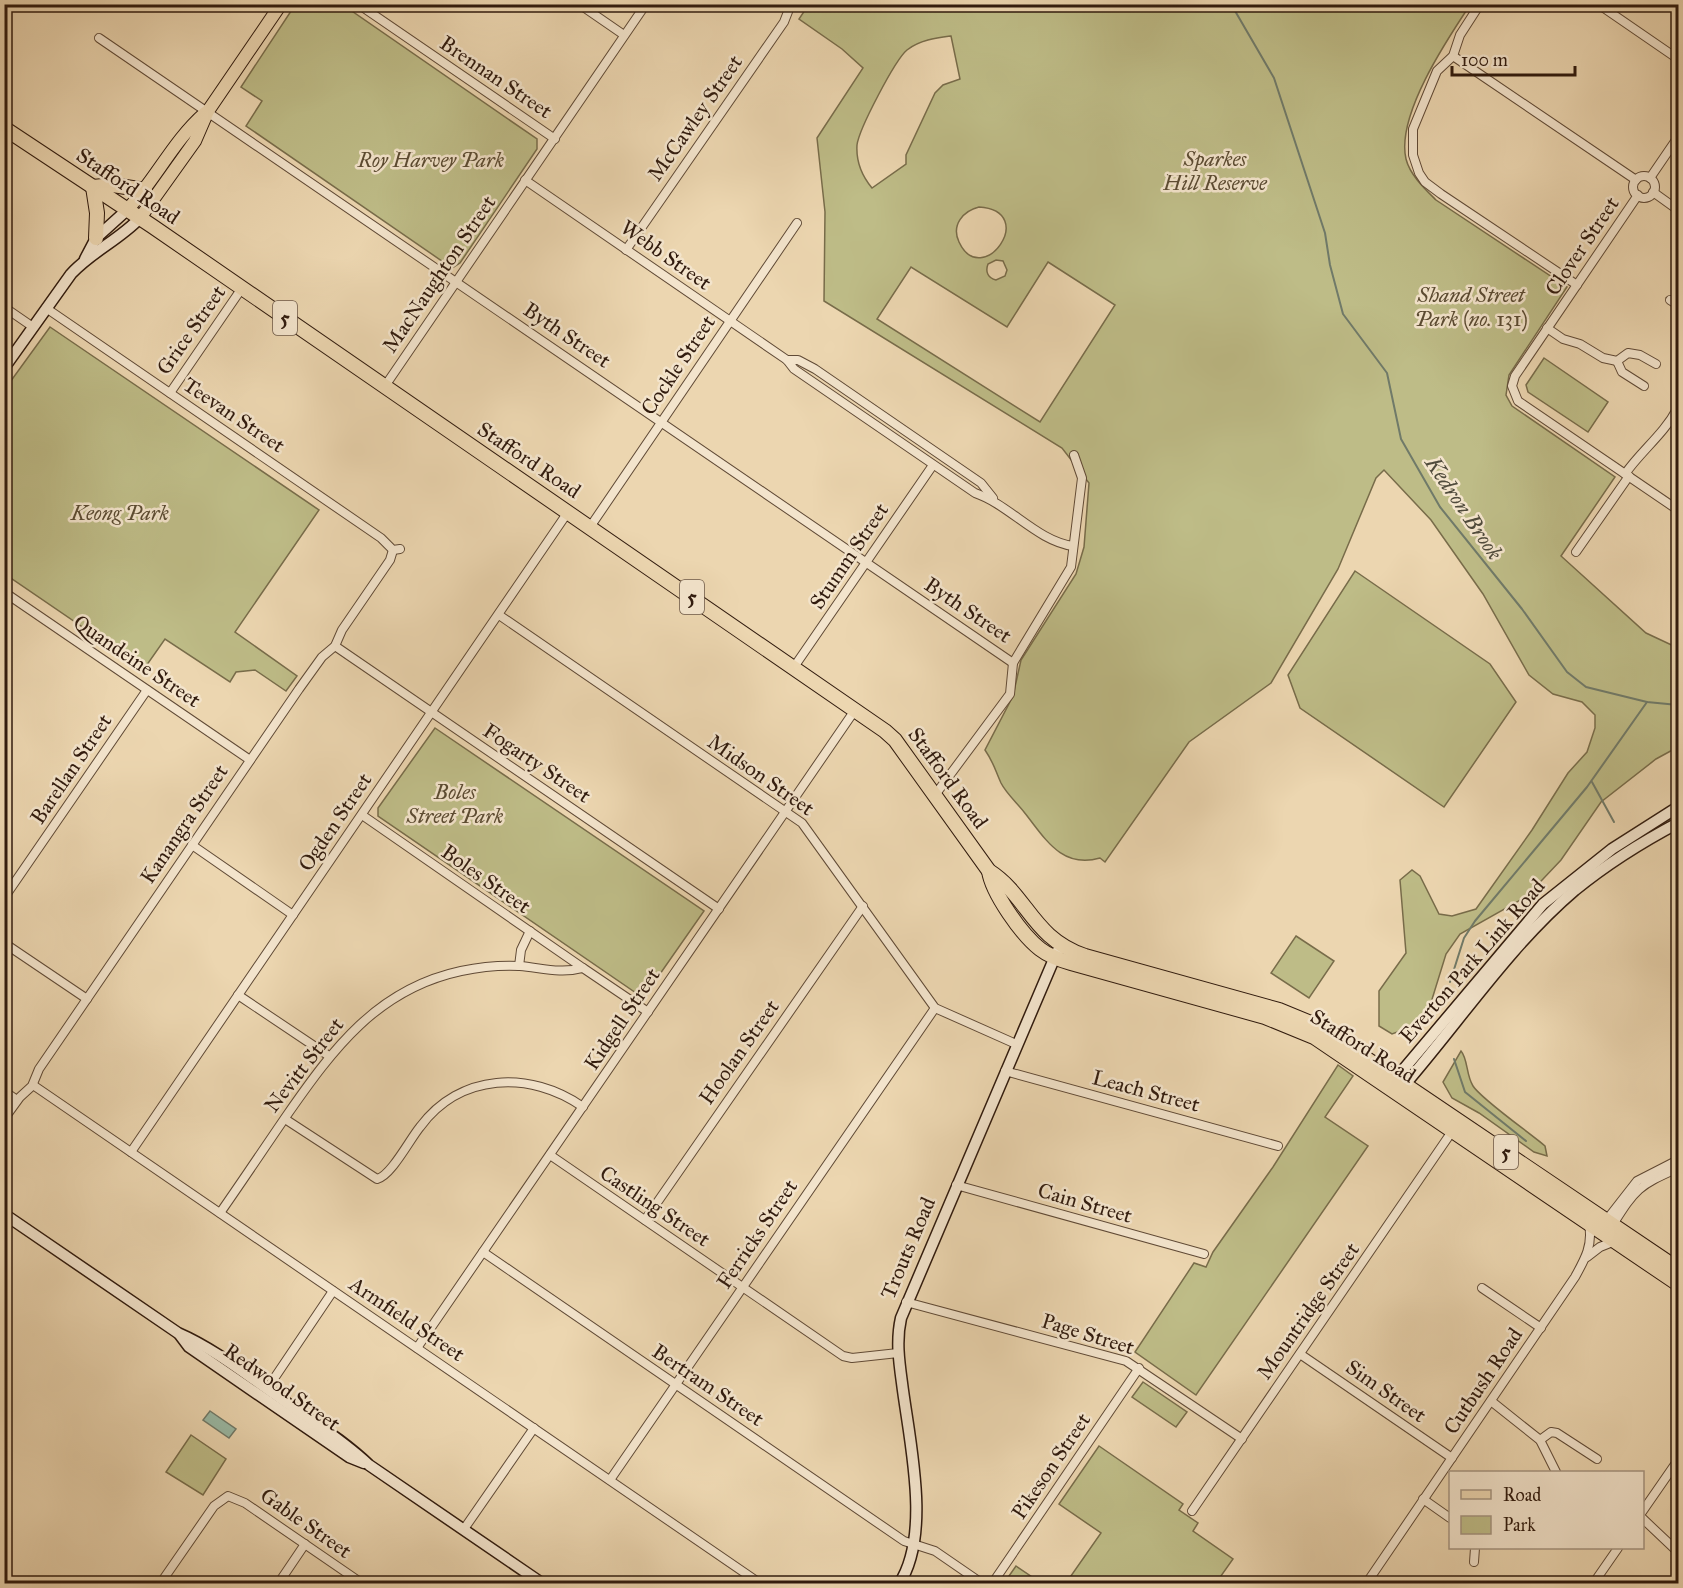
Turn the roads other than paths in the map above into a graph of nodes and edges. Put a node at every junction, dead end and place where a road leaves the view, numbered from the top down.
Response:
1 (281, 4) edge
2 (358, 4) edge
3 (579, 4) edge
4 (646, 4) edge
5 (791, 4) edge
6 (1480, 4) edge
7 (1598, 4) edge
8 (624, 35) junction
9 (99, 38) dead end
10 (1453, 56) junction
11 (1678, 59) edge
12 (208, 111) junction
13 (4, 128) edge
14 (1678, 137) edge
15 (555, 139) junction
16 (1650, 178) junction
17 (525, 180) junction
18 (1636, 180) junction
19 (93, 187) junction
20 (145, 189) junction
21 (1653, 192) junction
22 (1638, 195) junction
23 (127, 210) junction
24 (1678, 210) edge
25 (140, 218) junction
26 (797, 223) dead end
27 (96, 238) junction
28 (626, 250) junction
29 (84, 260) junction
30 (457, 282) junction
31 (1577, 285) junction
32 (242, 288) junction
33 (1670, 300) dead end
34 (1678, 305) edge
35 (4, 307) edge
36 (46, 308) junction
37 (730, 321) junction
38 (33, 327) junction
39 (1547, 328) junction
40 (787, 360) junction
41 (1617, 361) junction
42 (1656, 364) dead end
43 (4, 368) edge
44 (385, 386) junction
45 (1644, 386) dead end
46 (170, 393) junction
47 (1677, 409) edge
48 (661, 422) junction
49 (1074, 455) dead end
50 (933, 465) junction
51 (1627, 475) junction
52 (995, 500) junction
53 (1678, 510) edge
54 (568, 512) junction
55 (590, 527) junction
56 (1074, 546) junction
57 (397, 549) joint
58 (1576, 552) dead end
59 (866, 562) junction
60 (4, 592) edge
61 (499, 615) junction
62 (335, 646) junction
63 (1013, 663) junction
64 (794, 667) junction
65 (147, 690) junction
66 (855, 710) junction
67 (432, 712) junction
68 (250, 760) junction
69 (935, 795) junction
70 (1678, 807) edge
71 (785, 812) junction
72 (362, 815) junction
73 (1678, 823) edge
74 (192, 845) junction
75 (4, 898) edge
76 (863, 906) junction
77 (718, 909) junction
78 (293, 915) junction
79 (530, 931) junction
80 (4, 943) edge
81 (1057, 951) junction
82 (519, 966) junction
83 (583, 968) junction
84 (238, 994) junction
85 (87, 999) junction
86 (935, 1008) junction
87 (648, 1012) junction
88 (1016, 1044) junction
89 (329, 1056) junction
90 (1005, 1071) junction
91 (33, 1084) junction
92 (1398, 1085) junction
93 (4, 1091) edge
94 (17, 1100) junction
95 (583, 1107) junction
96 (4, 1119) edge
97 (285, 1119) junction
98 (1453, 1130) junction
99 (1278, 1146) dead end
100 (131, 1152) junction
101 (550, 1155) junction
102 (1678, 1160) edge
103 (1678, 1168) edge
104 (956, 1185) junction
105 (220, 1213) junction
106 (4, 1215) edge
107 (645, 1220) junction
108 (1605, 1229) junction
109 (483, 1252) junction
110 (1204, 1254) dead end
111 (1587, 1257) junction
112 (1678, 1269) edge
113 (1678, 1284) edge
114 (742, 1288) junction
115 (1482, 1288) dead end
116 (333, 1291) junction
117 (906, 1302) junction
118 (1541, 1328) junction
119 (178, 1333) junction
120 (417, 1348) junction
121 (898, 1353) junction
122 (1300, 1354) junction
123 (1139, 1368) junction
124 (676, 1385) junction
125 (267, 1389) junction
126 (1491, 1401) junction
127 (534, 1428) junction
128 (1242, 1439) junction
129 (1540, 1440) junction
130 (1452, 1458) junction
131 (1598, 1459) dead end
132 (1678, 1460) edge
133 (369, 1465) junction
134 (1555, 1471) edge
135 (610, 1480) junction
136 (1423, 1499) junction
137 (1644, 1509) edge
138 (1192, 1511) dead end
139 (1449, 1517) edge
140 (1644, 1520) edge
141 (464, 1529) junction
142 (305, 1544) junction
143 (915, 1545) junction
144 (1474, 1549) edge
145 (1617, 1549) edge
146 (1678, 1552) edge
147 (1474, 1562) dead end
148 (160, 1584) edge
149 (278, 1584) edge
150 (363, 1584) edge
151 (543, 1584) edge
152 (761, 1584) edge
153 (899, 1584) edge
154 (983, 1584) edge
155 (992, 1584) edge
156 (1366, 1584) edge
157 (1593, 1584) edge

1 - 12 main road
2 - 15 street, Brennan Street
3 - 8 street
4 - 8 street, MacNaughton Street
5 - 28 street, McCawley Street
6 - 10 street
7 - 11 street
8 - 15 street, MacNaughton Street
9 - 12 street, Byth Street
10 - 18 street
10 - 31 street
12 - 20 main road
12 - 25 main road
12 - 30 street, Byth Street
13 - 19 highway, Stafford Road / 5
14 - 16 street
15 - 17 street, MacNaughton Street
16 - 18 street
16 - 21 street
17 - 28 street, Webb Street
17 - 30 street, MacNaughton Street
18 - 22 street
19 - 20 highway
19 - 23 highway, Stafford Road / 5
19 - 27 highway
20 - 23 main road
21 - 22 street
21 - 24 street
22 - 31 street, Clover Street
23 - 25 highway, Stafford Road / 5
23 - 27 street
25 - 29 street
25 - 32 highway, Stafford Road / 5
26 - 37 street, Cockle Street
27 - 29 street
28 - 37 street, Webb Street
29 - 36 street
30 - 44 street, MacNaughton Street
30 - 48 street, Byth Street
31 - 39 street, Clover Street
32 - 44 highway, Stafford Road / 5
32 - 46 street, Grice Street
33 - 34 street
35 - 38 street
36 - 38 street
36 - 46 street, Teevan Street
37 - 40 street, Webb Street
37 - 48 street, Cockle Street
38 - 43 street
39 - 41 street
39 - 51 street, Clover Street
40 - 50 street, Webb Street
40 - 52 street, Webb Street
41 - 42 street
41 - 45 street
44 - 54 highway, Stafford Road / 5
46 - 57 street, Teevan Street
47 - 51 street
48 - 55 street, Cockle Street
48 - 59 street, Byth Street
49 - 56 street
50 - 52 street, Webb Street
50 - 59 street, Stumm Street
51 - 53 street
51 - 58 street
52 - 56 street, Webb Street
54 - 55 highway, Stafford Road / 5
54 - 61 street, Ogden Street
55 - 64 highway, Stafford Road / 5
56 - 63 street
57 - 62 street, Kanangra Street
59 - 63 street, Byth Street
59 - 64 street, Stumm Street
60 - 65 street, Quandeine Street
61 - 67 street, Ogden Street
61 - 71 street, Midson Street
62 - 67 street, Fogarty Street
62 - 68 street, Kanangra Street
63 - 69 street
64 - 66 highway, Stafford Road / 5
65 - 68 street, Quandeine Street
65 - 75 street, Barellan Street
66 - 69 highway, Stafford Road / 5
66 - 71 street, Kidgell Street
67 - 72 street, Ogden Street
67 - 77 street, Fogarty Street
68 - 74 street, Kanangra Street
69 - 81 highway, Stafford Road / 5
70 - 92 street, Everton Park Link Road
71 - 76 street, Midson Street
71 - 77 street, Kidgell Street
72 - 78 street, Ogden Street
72 - 79 street, Boles Street
73 - 92 street, Everton Park Link Road
74 - 78 street
74 - 85 street, Kanangra Street
76 - 86 street, Midson Street
76 - 107 street, Hoolan Street
77 - 87 street, Kidgell Street
78 - 84 street, Ogden Street
79 - 82 street, Boles Street
79 - 83 street, Boles Street
80 - 85 street
81 - 88 street, Trouts Road
81 - 92 highway, Stafford Road / 5
82 - 83 street, Nevitt Street
82 - 89 street, Nevitt Street
83 - 87 street
84 - 89 street
84 - 100 street, Ogden Street
85 - 91 street, Kanangra Street
86 - 88 street
86 - 114 street, Ferricks Street
87 - 95 street, Kidgell Street
88 - 90 street, Trouts Road
89 - 97 street, Nevitt Street
90 - 99 street, Leach Street
90 - 104 street, Trouts Road
91 - 94 street, Kanangra Street
91 - 100 street, Armfield Street
92 - 98 highway, Stafford Road / 5
92 - 108 highway, Stafford Road / 5
93 - 94 street
94 - 96 street, Kanangra Street
95 - 97 street
95 - 101 street, Kidgell Street
97 - 105 street, Nevitt Street
98 - 108 highway, Stafford Road / 5
98 - 122 street, Mountridge Street
100 - 105 street, Armfield Street
101 - 107 street, Castling Street
101 - 109 street, Kidgell Street
102 - 108 street
103 - 108 street
104 - 110 street, Cain Street
104 - 117 street, Trouts Road
105 - 116 street, Armfield Street
106 - 119 street, Redwood Street
107 - 114 street, Castling Street
108 - 111 street, Cutbush Road
108 - 111 street, Cutbush Road
108 - 112 highway, Stafford Road / 5
108 - 113 highway, Stafford Road / 5
109 - 120 street, Kidgell Street
109 - 124 street, Bertram Street
111 - 118 street, Cutbush Road
114 - 121 street, Castling Street
114 - 124 street, Ferricks Street
115 - 118 street
116 - 120 street, Armfield Street
116 - 125 street
117 - 121 street, Trouts Road
117 - 123 street, Page Street
118 - 126 street, Cutbush Road
119 - 125 street, Redwood Street
119 - 133 street, Redwood Street
120 - 127 street, Armfield Street
121 - 143 street, Trouts Road
122 - 128 street, Mountridge Street
122 - 130 street, Sim Street
123 - 128 street, Page Street
123 - 155 street, Pikeson Street
124 - 135 street, Ferricks Street
124 - 143 street, Bertram Street
125 - 133 street, Redwood Street
126 - 129 street
126 - 130 street, Cutbush Road
127 - 135 street, Armfield Street
127 - 141 street
128 - 138 street, Mountridge Street
129 - 131 street
129 - 134 street
130 - 136 street, Cutbush Road
132 - 137 street
133 - 141 street, Redwood Street
135 - 152 street, Armfield Street
136 - 139 street
136 - 156 street, Cutbush Road
140 - 146 street
141 - 151 street, Redwood Street
142 - 148 street, Gable Street
142 - 149 street
142 - 150 street, Gable Street
143 - 153 street, Trouts Road
143 - 154 street, Bertram Street
144 - 147 street
145 - 157 street

